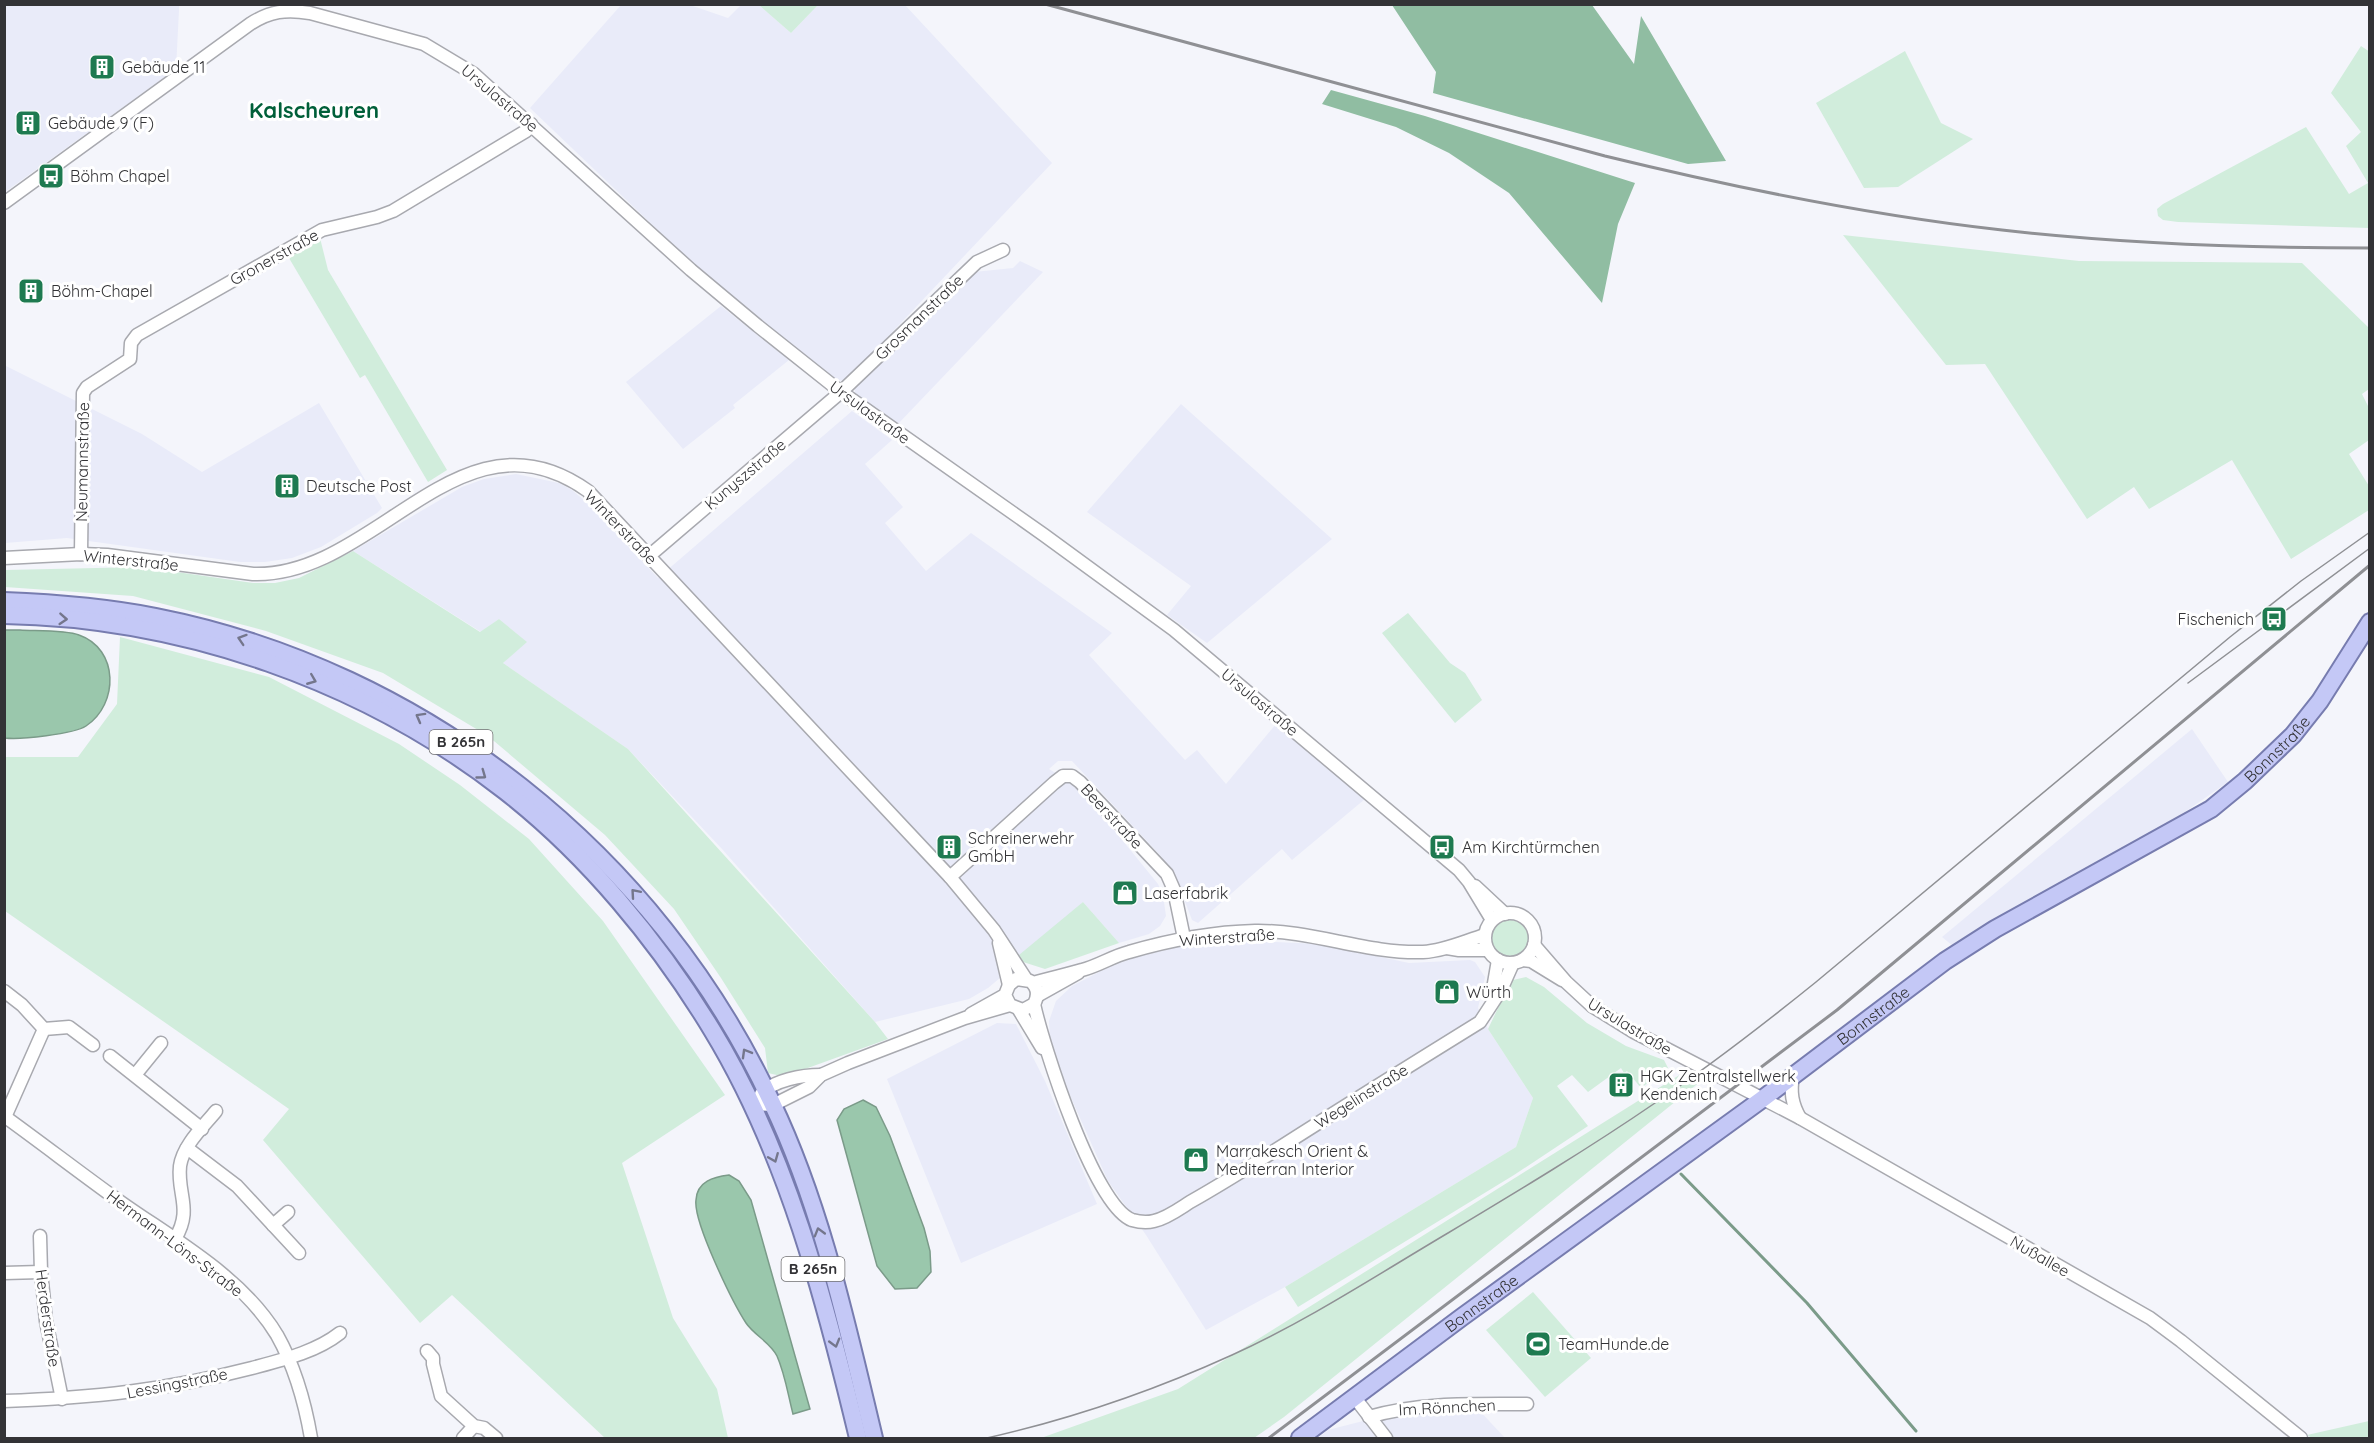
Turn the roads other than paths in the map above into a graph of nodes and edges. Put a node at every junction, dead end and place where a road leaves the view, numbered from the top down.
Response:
1 (531, 124) junction
2 (4, 203) edge
3 (1004, 250) dead end
4 (130, 359) joint
5 (841, 392) junction
6 (81, 554) junction
7 (649, 556) junction
8 (4, 558) edge
9 (4, 601) edge
10 (4, 615) edge
11 (2370, 622) edge
12 (2365, 640) edge
13 (950, 877) junction
14 (1469, 882) junction
15 (1505, 914) junction
16 (1492, 920) junction
17 (1485, 935) junction
18 (1184, 938) junction
19 (999, 939) junction
20 (1534, 945) junction
21 (1447, 948) junction
22 (1487, 950) junction
23 (1498, 960) junction
24 (1518, 962) junction
25 (1566, 982) junction
26 (4, 990) edge
27 (1033, 990) junction
28 (1011, 999) junction
29 (1494, 999) junction
30 (44, 1029) junction
31 (161, 1043) dead end
32 (93, 1045) dead end
33 (1047, 1054) junction
34 (111, 1056) dead end
35 (135, 1075) junction
36 (821, 1075) junction
37 (1793, 1076) junction
38 (766, 1089) junction
39 (1761, 1100) junction
40 (751, 1104) junction
41 (773, 1105) junction
42 (216, 1111) dead end
43 (5, 1116) edge
44 (1800, 1118) junction
45 (202, 1129) junction
46 (187, 1148) junction
47 (288, 1212) dead end
48 (273, 1225) junction
49 (40, 1236) dead end
50 (175, 1239) junction
51 (299, 1253) dead end
52 (40, 1272) junction
53 (4, 1273) edge
54 (340, 1333) dead end
55 (427, 1351) dead end
56 (288, 1358) junction
57 (1355, 1398) junction
58 (62, 1399) junction
59 (4, 1401) edge
60 (1527, 1404) dead end
61 (1369, 1417) junction
62 (474, 1426) junction
63 (311, 1438) edge
64 (463, 1438) edge
65 (496, 1438) edge
66 (858, 1438) edge
67 (874, 1438) edge
68 (1300, 1438) edge
69 (1386, 1438) edge
70 (2301, 1438) edge

1 - 2 street, Ursulastraße
1 - 4 street, Gronerstraße
1 - 5 street, Ursulastraße
3 - 5 street, Grosmanstraße
4 - 6 street, Neumannstraße
5 - 7 street, Kunyszstraße
5 - 14 street, Ursulastraße
6 - 7 street, Winterstraße
6 - 8 street, Winterstraße
7 - 13 street, Winterstraße
38 -> 9 main road, B 265n
10 -> 40 main road, B 265n
11 - 12 main road, Bonnstraße
12 - 37 main road, Bonnstraße
13 - 18 street, Beerstraße
13 - 19 street, Winterstraße
14 - 15 street, Ursulastraße
14 - 16 street, Ursulastraße
15 - 16 street
15 - 20 street, Ursulastraße
16 - 17 street
17 - 21 street, Winterstraße
17 - 22 street
18 - 21 street, Winterstraße
18 - 27 street, Winterstraße
19 - 27 street, Winterstraße
19 - 28 street, Winterstraße
20 - 24 street
20 - 25 street, Ursulastraße
21 - 22 street, Winterstraße
22 - 23 street
23 - 24 street, Ursulastraße
23 - 29 street
24 - 25 street, Ursulastraße
24 - 29 street, Wegelinstraße
25 - 39 street, Ursulastraße
26 - 30 street
27 - 28 street
27 - 28 street
27 - 33 street, Wegelinstraße
28 - 33 street, Wegelinstraße
28 - 36 street
29 - 33 street, Wegelinstraße
30 - 32 street
30 - 43 street
31 - 35 street
34 - 35 street
35 - 45 street
36 - 38 street
36 - 41 street
37 - 39 main road, Bonnstraße
37 - 44 street
38 - 40 street
38 - 41 main road, B 265n
39 - 44 street, Nußallee
39 - 57 main road, Bonnstraße
40 - 41 street
40 -> 66 main road, B 265n
67 -> 41 main road, B 265n
42 - 45 street
43 - 50 street, Hermann-Löns-Straße
44 - 70 street, Nußallee
45 - 46 street
46 - 48 street
46 - 50 street
47 - 48 street
48 - 51 street
49 - 52 street, Herderstraße
50 - 56 street, Hermann-Löns-Straße
52 - 53 street
52 - 58 street, Herderstraße
54 - 56 street, Lessingstraße
55 - 62 street
56 - 58 street, Lessingstraße
56 - 63 street, Hermann-Löns-Straße
57 - 61 street
57 - 68 main road, Bonnstraße
58 - 59 street, Lessingstraße
60 - 61 street, Im Rönnchen
61 - 69 street
62 - 64 street
62 - 65 street

